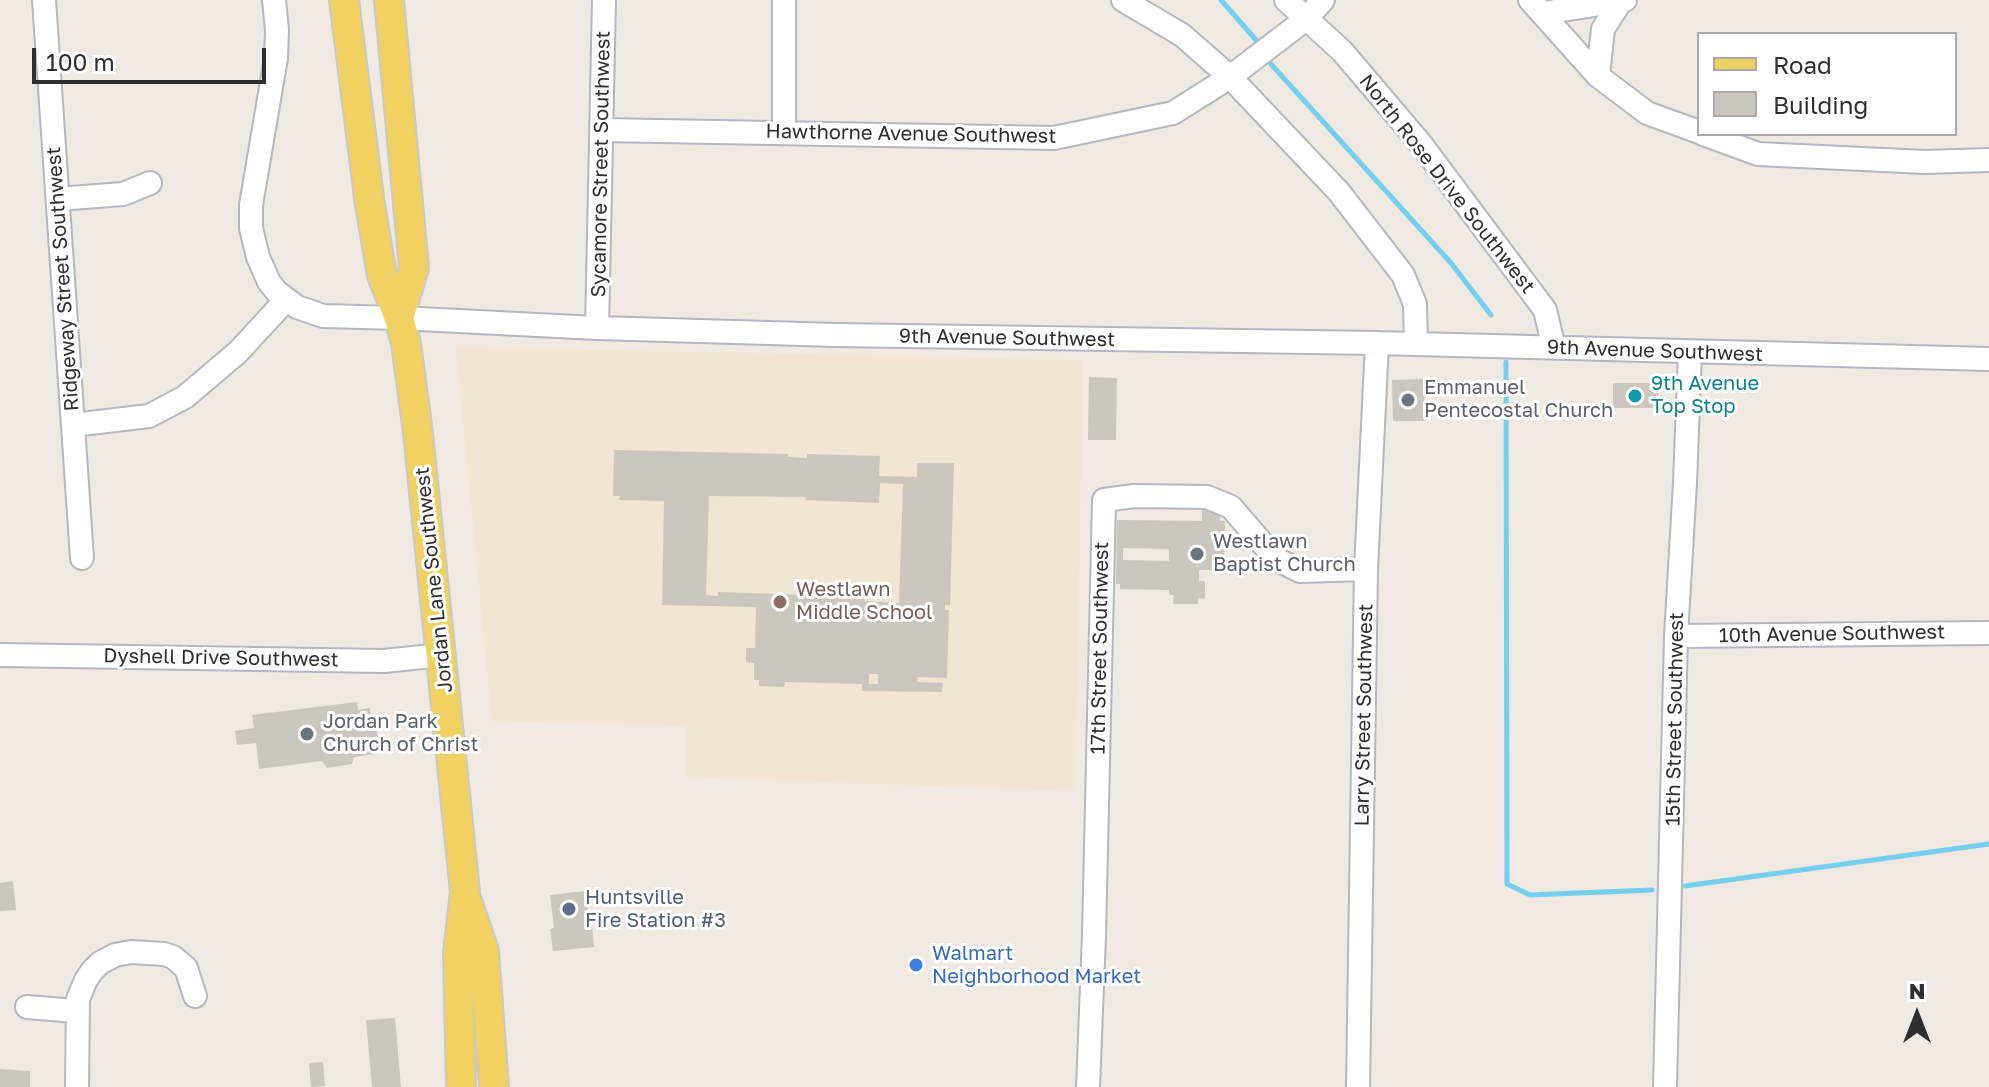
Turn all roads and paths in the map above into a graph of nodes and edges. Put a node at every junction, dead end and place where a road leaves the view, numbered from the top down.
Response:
1 (44, 0) edge
2 (274, 0) edge
3 (344, 0) edge
4 (389, 0) edge
5 (404, 0) edge
6 (604, 0) edge
7 (784, 0) edge
8 (1123, 0) edge
9 (1286, 0) edge
10 (1323, 0) edge
11 (1623, 0) edge
12 (1537, 7) edge
13 (1306, 19) junction
14 (1598, 76) junction
15 (1230, 77) junction
16 (602, 130) junction
17 (1697, 132) edge
18 (784, 133) junction
19 (1709, 136) edge
20 (1989, 160) edge
21 (150, 183) dead end
22 (407, 190) junction
23 (58, 199) junction
24 (286, 300) junction
25 (399, 318) junction
26 (597, 328) junction
27 (1377, 343) junction
28 (1416, 344) junction
29 (1554, 348) junction
30 (1690, 352) junction
31 (1989, 359) edge
32 (73, 425) junction
33 (82, 558) dead end
34 (1366, 569) junction
35 (1989, 633) edge
36 (1676, 636) junction
37 (0, 655) edge
38 (441, 655) junction
39 (465, 892) junction
40 (195, 996) dead end
41 (27, 1007) dead end
42 (76, 1011) junction
43 (77, 1087) edge
44 (461, 1087) edge
45 (494, 1087) edge
46 (1088, 1087) edge
47 (1358, 1087) edge
48 (1665, 1087) edge

1 - 23 street, Ridgeway Street Southwest
2 - 24 street
3 - 25 main road, Jordan Lane Southwest
4 - 22 main road, Jordan Lane Southwest
5 - 22 main road
6 - 16 street, Sycamore Street Southwest
7 - 18 street
8 - 15 street
9 - 13 street, North Rose Drive Southwest
10 - 13 street, Hawthorne Avenue Southwest
11 - 12 street
11 - 14 street
12 - 14 street
13 - 15 street, Hawthorne Avenue Southwest
13 - 29 street, North Rose Drive Southwest
14 - 17 street
15 - 18 street, Hawthorne Avenue Southwest
15 - 28 street
16 - 18 street, Hawthorne Avenue Southwest
16 - 26 street, Sycamore Street Southwest
19 - 20 street
21 - 23 street
22 - 25 main road, Jordan Lane Southwest
23 - 32 street, Ridgeway Street Southwest
24 - 25 street, 9th Avenue Southwest
24 - 32 street
25 - 26 street, 9th Avenue Southwest
25 - 38 main road, Jordan Lane Southwest
26 - 27 street, 9th Avenue Southwest
27 - 28 street, 9th Avenue Southwest
27 - 34 street, Larry Street Southwest
28 - 29 street, 9th Avenue Southwest
29 - 30 street, 9th Avenue Southwest
30 - 31 street, 9th Avenue Southwest
30 - 36 street, 15th Street Southwest
32 - 33 street, Ridgeway Street Southwest
34 - 46 street, 17th Street Southwest
34 - 47 street, Larry Street Southwest
35 - 36 street, 10th Avenue Southwest
36 - 48 street, 15th Street Southwest
37 - 38 street, Dyshell Drive Southwest
38 - 39 main road, Jordan Lane Southwest
39 - 44 main road, Jordan Lane Southwest
39 - 45 main road, Jordan Lane Southwest
40 - 42 street
41 - 42 street
42 - 43 street

